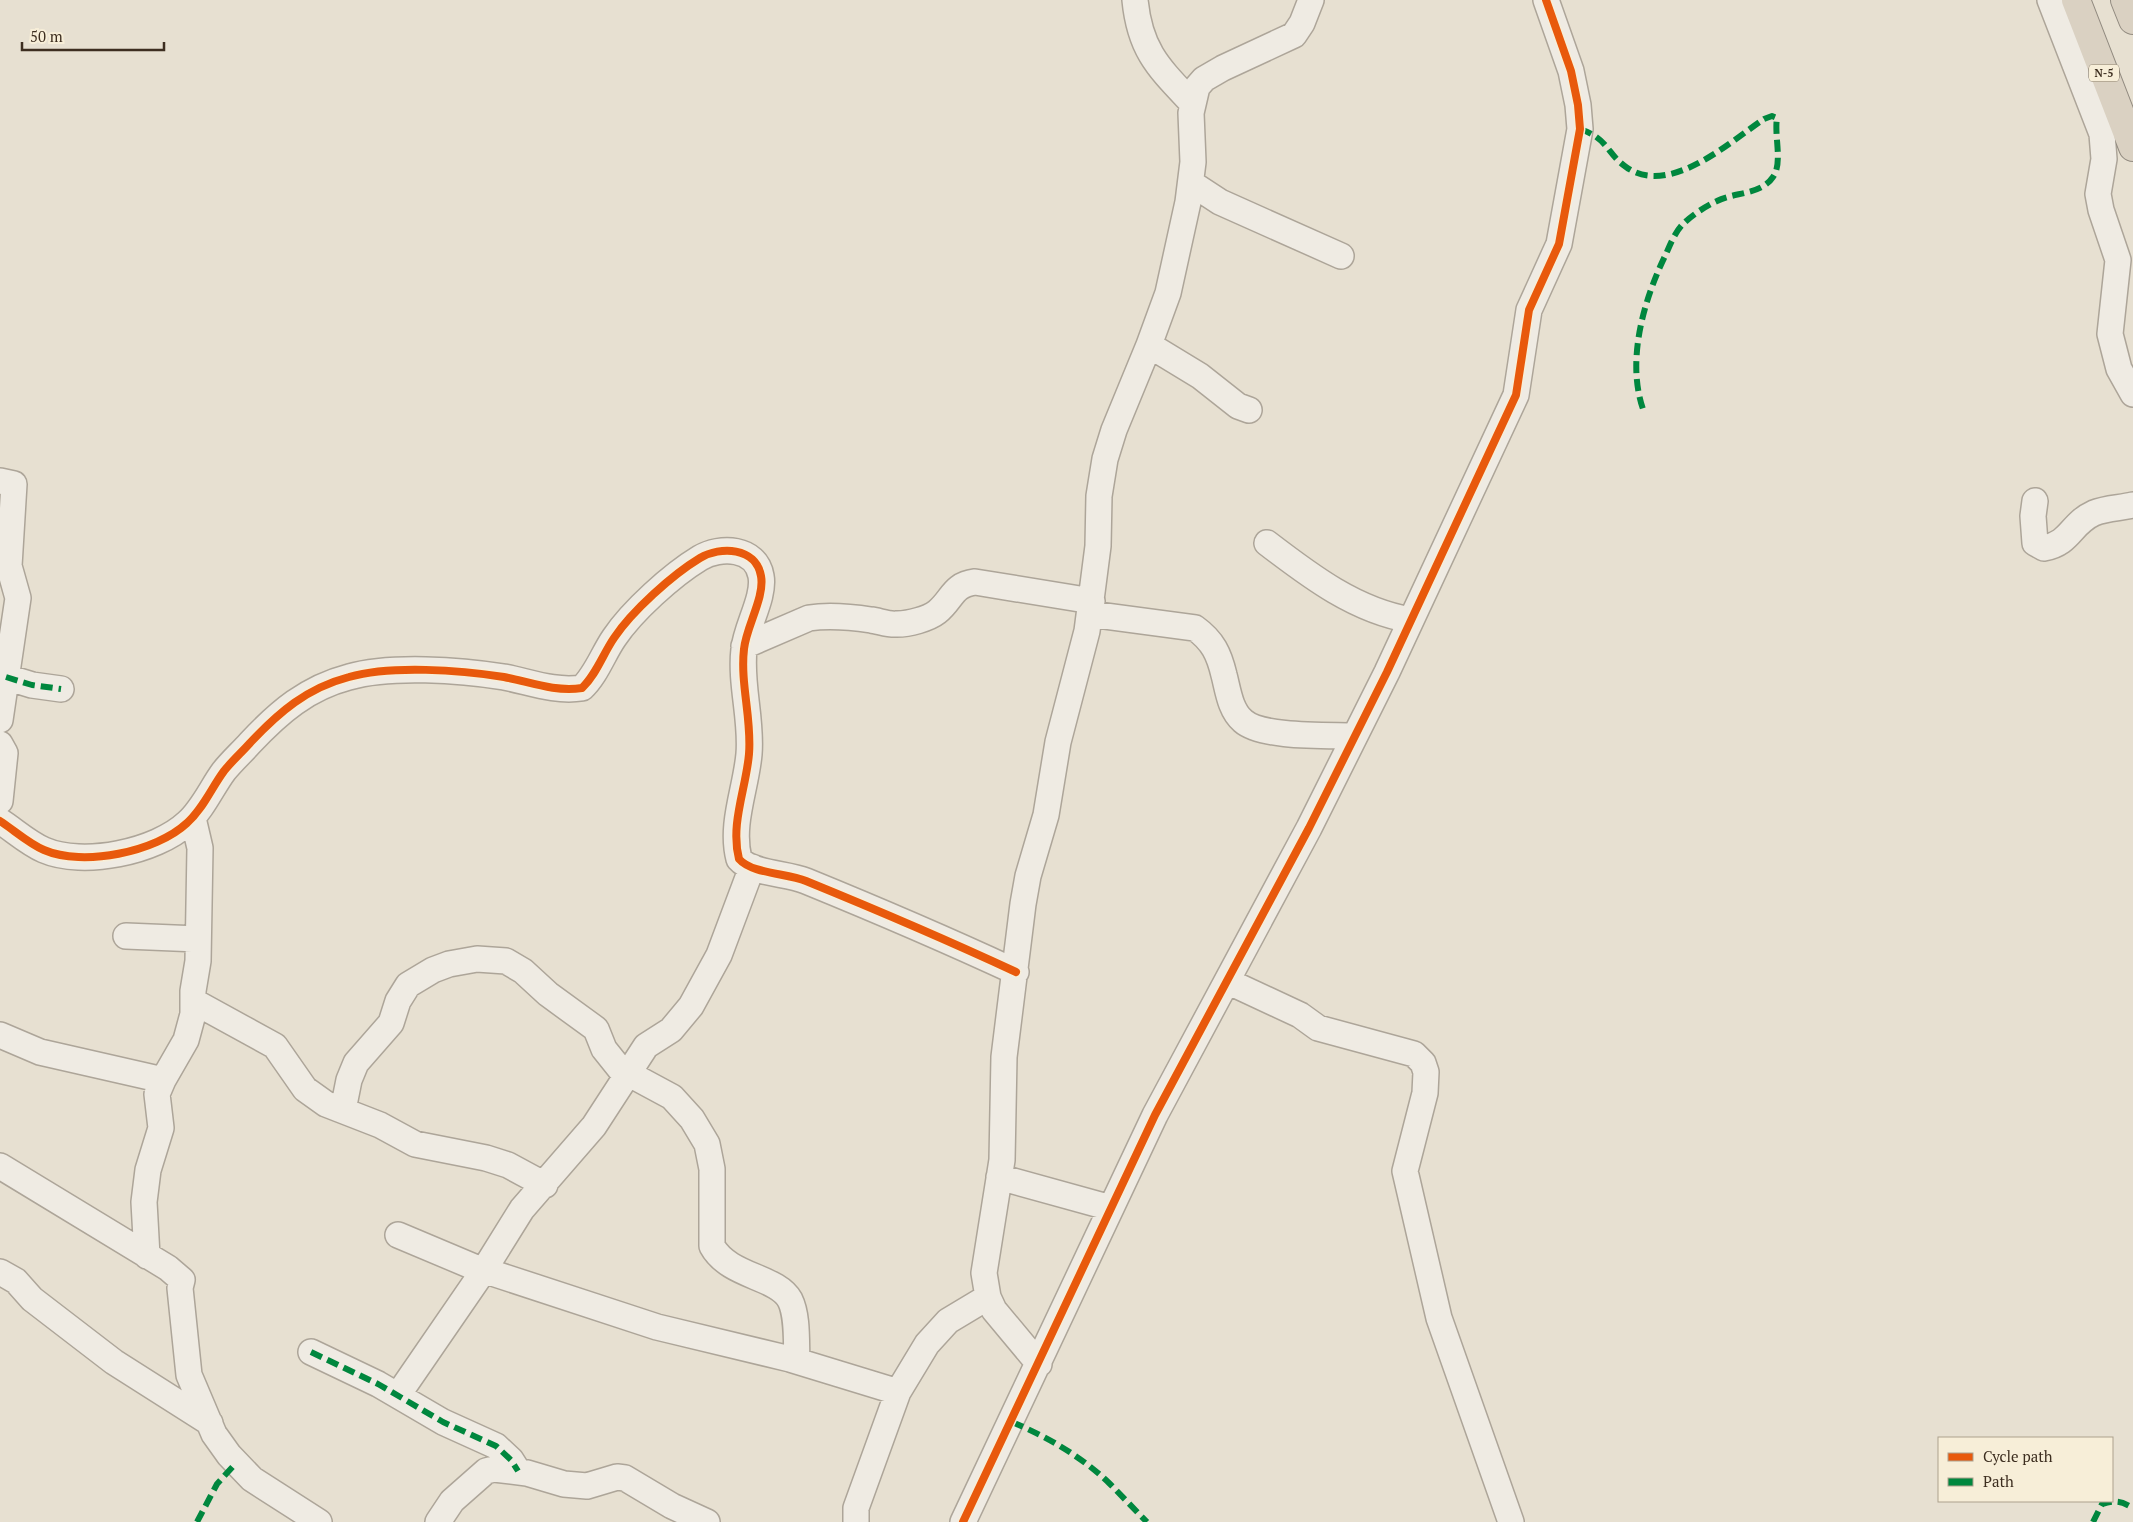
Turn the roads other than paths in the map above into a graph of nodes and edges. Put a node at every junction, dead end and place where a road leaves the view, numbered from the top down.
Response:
1 (1135, 0) edge
2 (1311, 0) edge
3 (1546, 0) edge
4 (2050, 0) edge
5 (2076, 0) edge
6 (2125, 0) edge
7 (2133, 20) edge
8 (1192, 103) junction
9 (2133, 147) edge
10 (1191, 183) junction
11 (1342, 256) dead end
12 (1149, 345) junction
13 (2133, 394) edge
14 (1249, 410) dead end
15 (0, 481) edge
16 (2035, 501) dead end
17 (2133, 505) edge
18 (1266, 543) dead end
19 (1091, 608) junction
20 (1411, 620) junction
21 (744, 646) junction
22 (6, 677) junction
23 (60, 689) dead end
24 (0, 720) edge
25 (1355, 736) junction
26 (0, 744) edge
27 (0, 800) edge
28 (193, 818) junction
29 (0, 821) edge
30 (752, 867) junction
31 (126, 936) dead end
32 (198, 939) junction
33 (1016, 972) junction
34 (1227, 981) junction
35 (193, 1001) junction
36 (0, 1035) edge
37 (628, 1074) junction
38 (163, 1080) junction
39 (342, 1110) junction
40 (3, 1174) edge
41 (999, 1177) junction
42 (544, 1185) junction
43 (1111, 1208) junction
44 (398, 1236) dead end
45 (147, 1256) junction
46 (484, 1270) junction
47 (0, 1272) edge
48 (988, 1297) junction
49 (311, 1352) dead end
50 (797, 1362) junction
51 (1039, 1364) junction
52 (898, 1392) junction
53 (398, 1395) junction
54 (210, 1423) junction
55 (518, 1471) junction
56 (970, 1520) edge
57 (319, 1522) edge
58 (438, 1522) edge
59 (707, 1522) edge
60 (856, 1522) edge
61 (1511, 1522) edge

1 - 8 street
2 - 8 street
3 - 20 street
4 - 13 street
5 - 9 highway, N-5
6 - 7 highway
8 - 10 street
10 - 11 street
10 - 12 street
12 - 14 street
12 - 19 street
15 - 22 street
16 - 17 street
18 - 20 street
19 - 21 street
19 - 25 street
19 - 33 street
20 - 25 street
21 - 28 street
21 - 30 street
22 - 23 street
22 - 24 street
25 - 34 street
26 - 27 street
28 - 29 street
28 - 32 street
30 - 33 street
30 - 37 street
31 - 32 street
32 - 35 street
33 - 41 street
34 - 43 street
34 - 61 street
35 - 38 street
35 - 39 street
36 - 38 street
37 - 39 street
37 - 42 street
37 - 50 street
38 - 45 street
39 - 42 street
40 - 45 street
41 - 43 street
41 - 48 street
42 - 46 street
43 - 51 street
44 - 46 street
45 - 54 street
46 - 50 street
46 - 53 street
47 - 54 street
48 - 51 street
48 - 52 street
49 - 53 street
50 - 52 street
51 - 56 street
52 - 60 street
53 - 55 street
54 - 57 street
55 - 58 street
55 - 59 street

